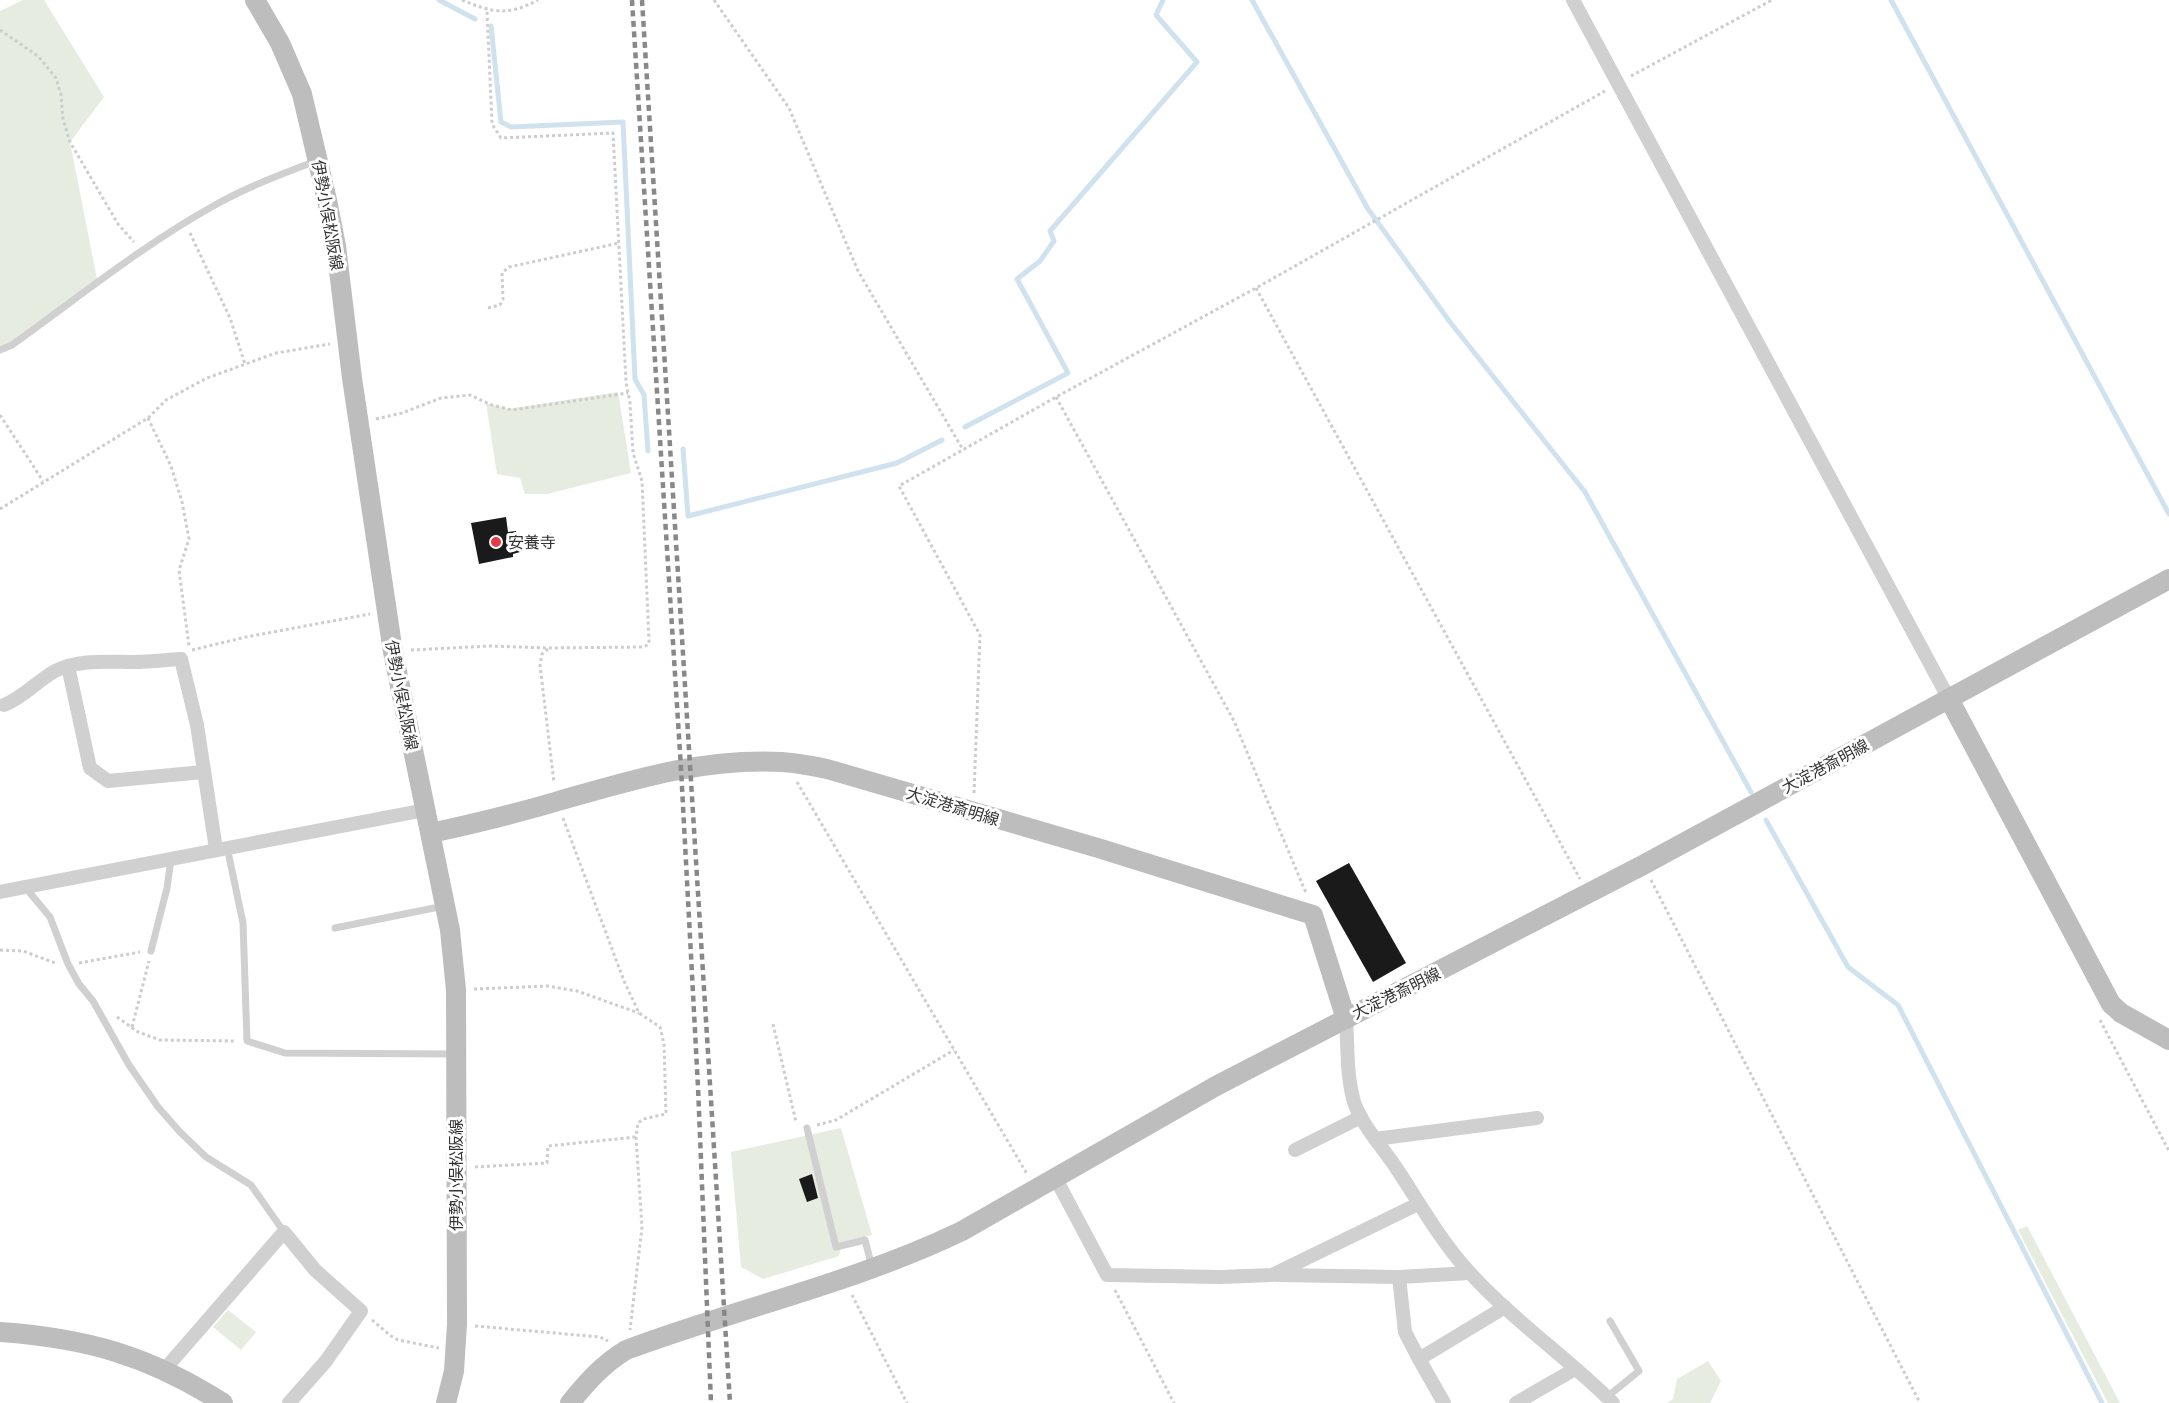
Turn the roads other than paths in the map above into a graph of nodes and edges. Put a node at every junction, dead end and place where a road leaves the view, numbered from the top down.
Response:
1 (255, 0) edge
2 (1573, 0) edge
3 (318, 160) junction
4 (0, 350) edge
5 (2169, 579) edge
6 (68, 666) junction
7 (1949, 699) junction
8 (4, 705) dead end
9 (203, 772) junction
10 (425, 810) junction
11 (431, 833) junction
12 (221, 848) junction
13 (171, 859) junction
14 (25, 887) junction
15 (0, 892) edge
16 (447, 906) junction
17 (335, 928) dead end
18 (151, 951) road end
19 (1346, 1018) junction
20 (2169, 1040) edge
21 (456, 1054) junction
22 (1361, 1116) junction
23 (1537, 1118) dead end
24 (807, 1128) road end
25 (1375, 1139) junction
26 (1295, 1150) dead end
27 (1056, 1179) junction
28 (1418, 1204) junction
29 (284, 1232) junction
30 (873, 1269) junction
31 (1470, 1273) junction
32 (1272, 1275) junction
33 (1399, 1277) junction
34 (1505, 1307) junction
35 (1610, 1321) dead end
36 (0, 1332) edge
37 (1419, 1359) junction
38 (165, 1369) junction
39 (1575, 1370) junction
40 (1610, 1400) edge
41 (223, 1403) edge
42 (289, 1403) edge
43 (446, 1403) edge
44 (570, 1403) edge
45 (1444, 1403) edge
46 (1516, 1403) edge

1 - 3 main road, 伊勢小俣松阪線
2 - 7 street
3 - 4 lane
3 - 10 main road, 伊勢小俣松阪線
5 - 7 main road, 大淀港斎明線
6 - 8 street
6 - 9 street
6 - 9 street
7 - 19 main road, 大淀港斎明線
7 - 20 main road
9 - 12 street
10 - 11 main road, 伊勢小俣松阪線
10 - 12 street
11 - 16 main road, 伊勢小俣松阪線
11 - 19 main road, 大淀港斎明線
12 - 13 street
12 - 21 lane
13 - 14 street
13 - 18 lane
14 - 15 street
14 - 29 lane
16 - 17 lane
16 - 21 main road, 伊勢小俣松阪線
19 - 22 street
19 - 27 main road
21 - 43 main road, 伊勢小俣松阪線
22 - 25 street
22 - 26 street
23 - 25 street
24 - 30 lane
25 - 28 street
27 - 30 main road
27 - 32 street
28 - 31 street
28 - 32 street
29 - 38 street
29 - 42 street
30 - 44 main road
31 - 33 street
31 - 34 street
32 - 33 street
33 - 37 street
34 - 37 street
34 - 39 street
35 - 40 lane
36 - 38 main road
37 - 45 street
38 - 41 main road
39 - 40 street
39 - 46 street

